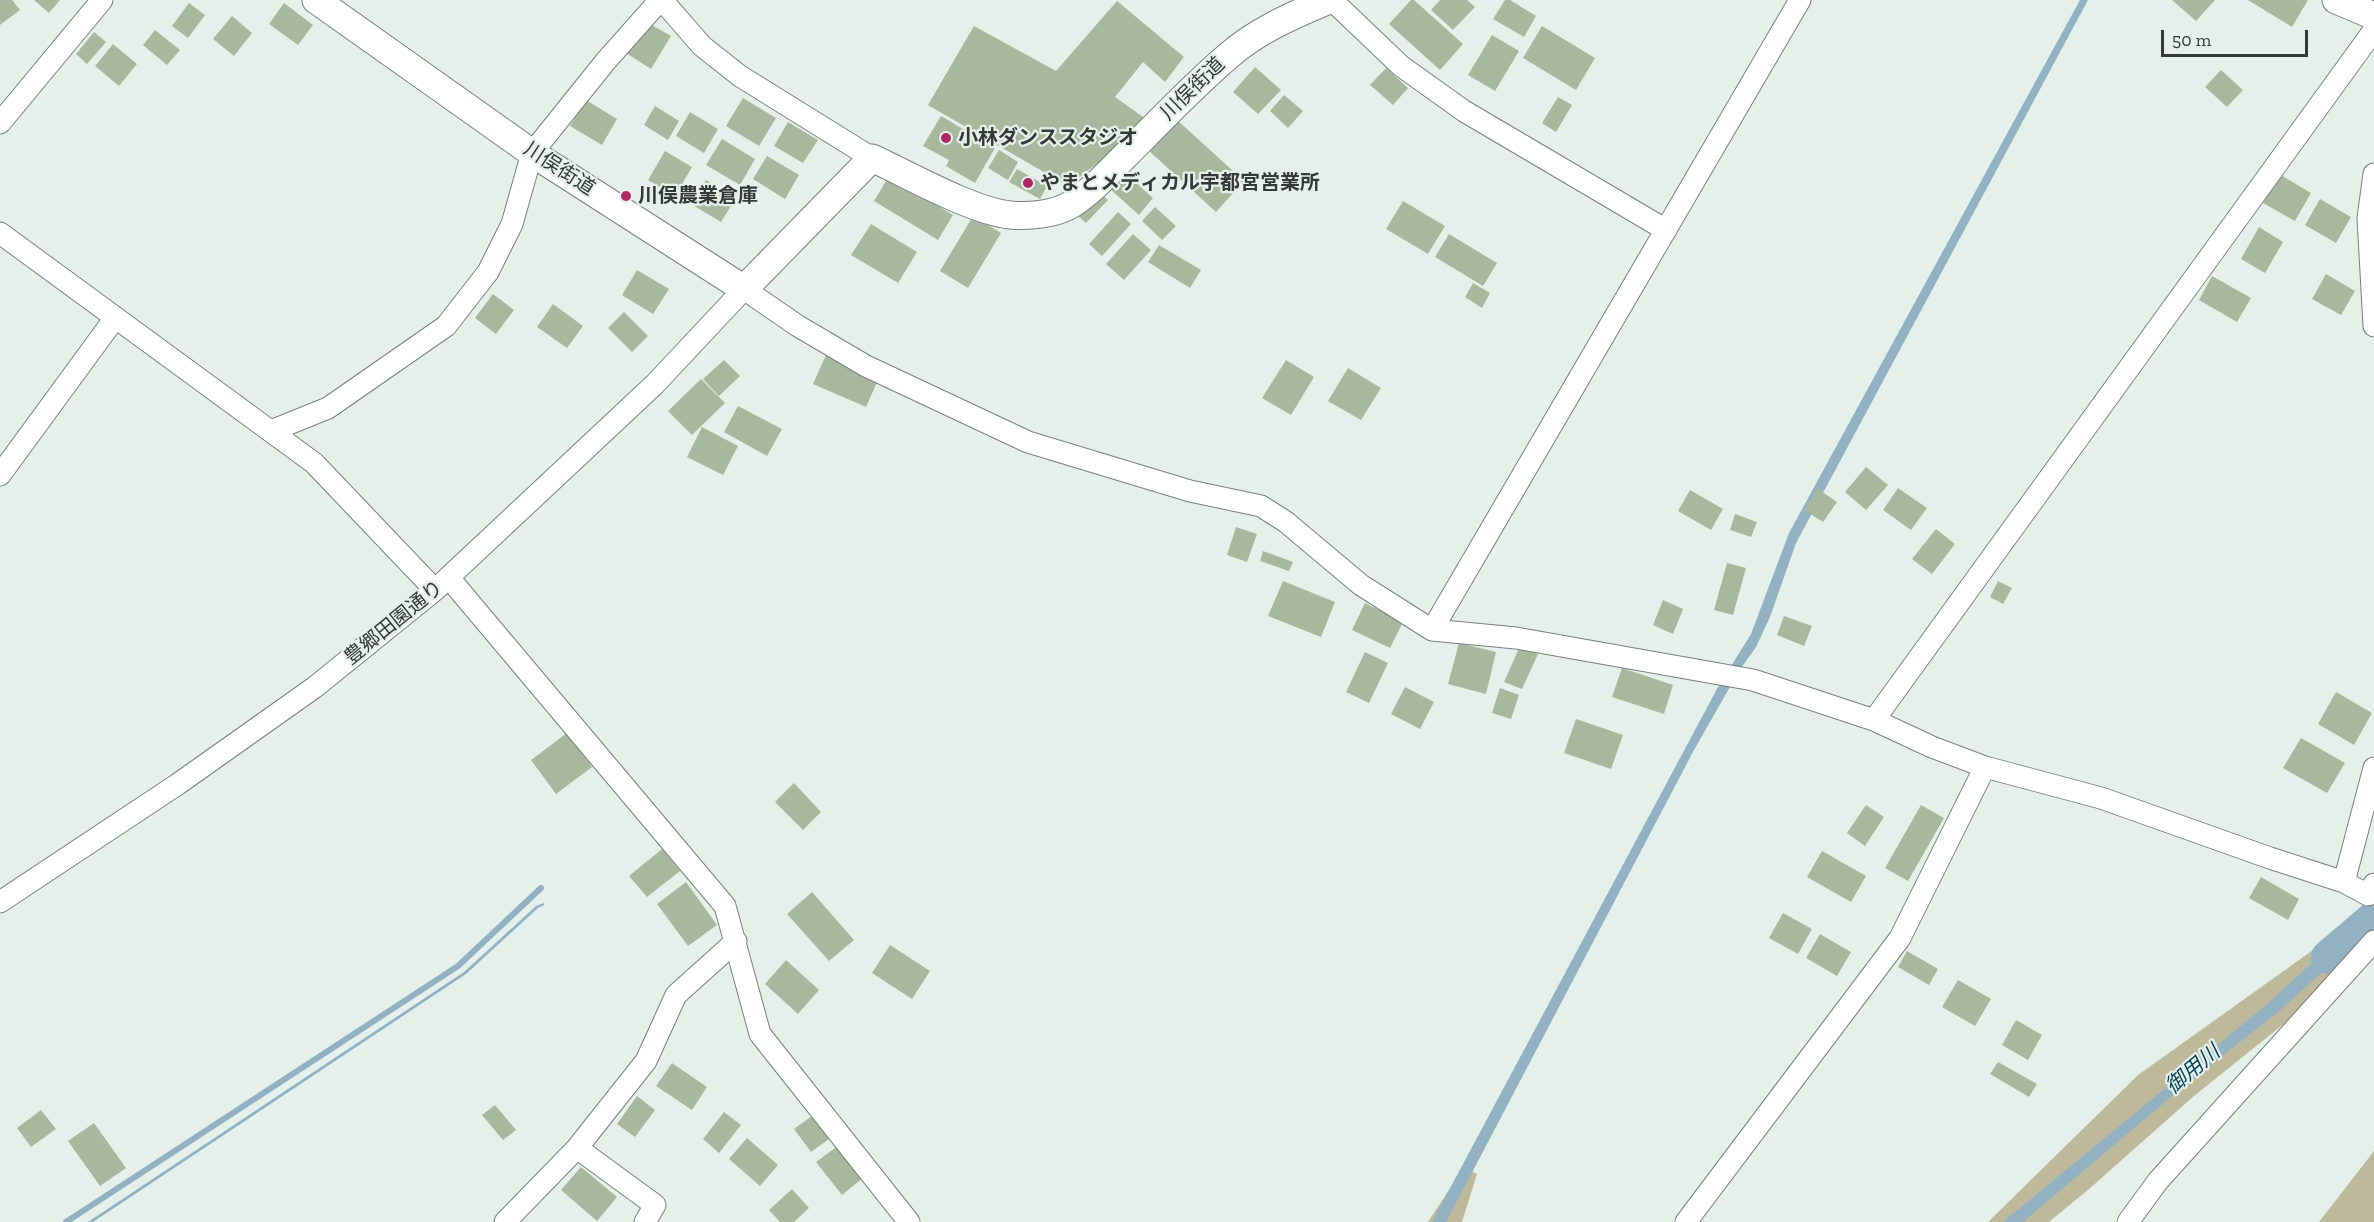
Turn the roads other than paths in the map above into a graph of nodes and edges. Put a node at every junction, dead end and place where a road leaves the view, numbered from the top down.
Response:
1 (102, 0) edge
2 (316, 0) edge
3 (661, 0) edge
4 (1329, 0) edge
5 (1336, 0) edge
6 (1800, 0) edge
7 (2336, 0) edge
8 (2374, 16) edge
9 (2374, 30) edge
10 (0, 123) edge
11 (532, 153) junction
12 (872, 158) junction
13 (2374, 174) edge
14 (1666, 230) junction
15 (0, 233) edge
16 (744, 289) junction
17 (115, 318) junction
18 (2374, 326) edge
19 (272, 431) junction
20 (0, 475) edge
21 (442, 584) junction
22 (1432, 630) junction
23 (1874, 720) junction
24 (1985, 767) junction
25 (2374, 768) edge
26 (2344, 882) junction
27 (2374, 884) edge
28 (0, 902) edge
29 (736, 941) junction
30 (2374, 941) edge
31 (577, 1148) junction
32 (505, 1222) edge
33 (645, 1222) edge
34 (909, 1222) edge
35 (1686, 1222) edge
36 (2128, 1222) edge

1 - 10 street
2 - 11 main road, 川俣街道
3 - 11 street
3 - 12 street, 川俣街道
4 - 12 main road, 川俣街道
5 - 14 street
6 - 14 street
7 - 8 main road
9 - 23 street
11 - 16 main road, 川俣街道
11 - 19 street
12 - 16 main road
13 - 18 street
14 - 22 street
15 - 17 street
16 - 21 street, 豊郷田園通り
16 - 22 street
17 - 19 street
17 - 20 street
19 - 21 street
21 - 28 street, 豊郷田園通り
21 - 29 street
22 - 23 street
23 - 24 street
24 - 26 street
24 - 35 street
25 - 26 street
26 - 27 street
29 - 31 street
29 - 34 street
30 - 36 street
31 - 32 street
31 - 33 street

